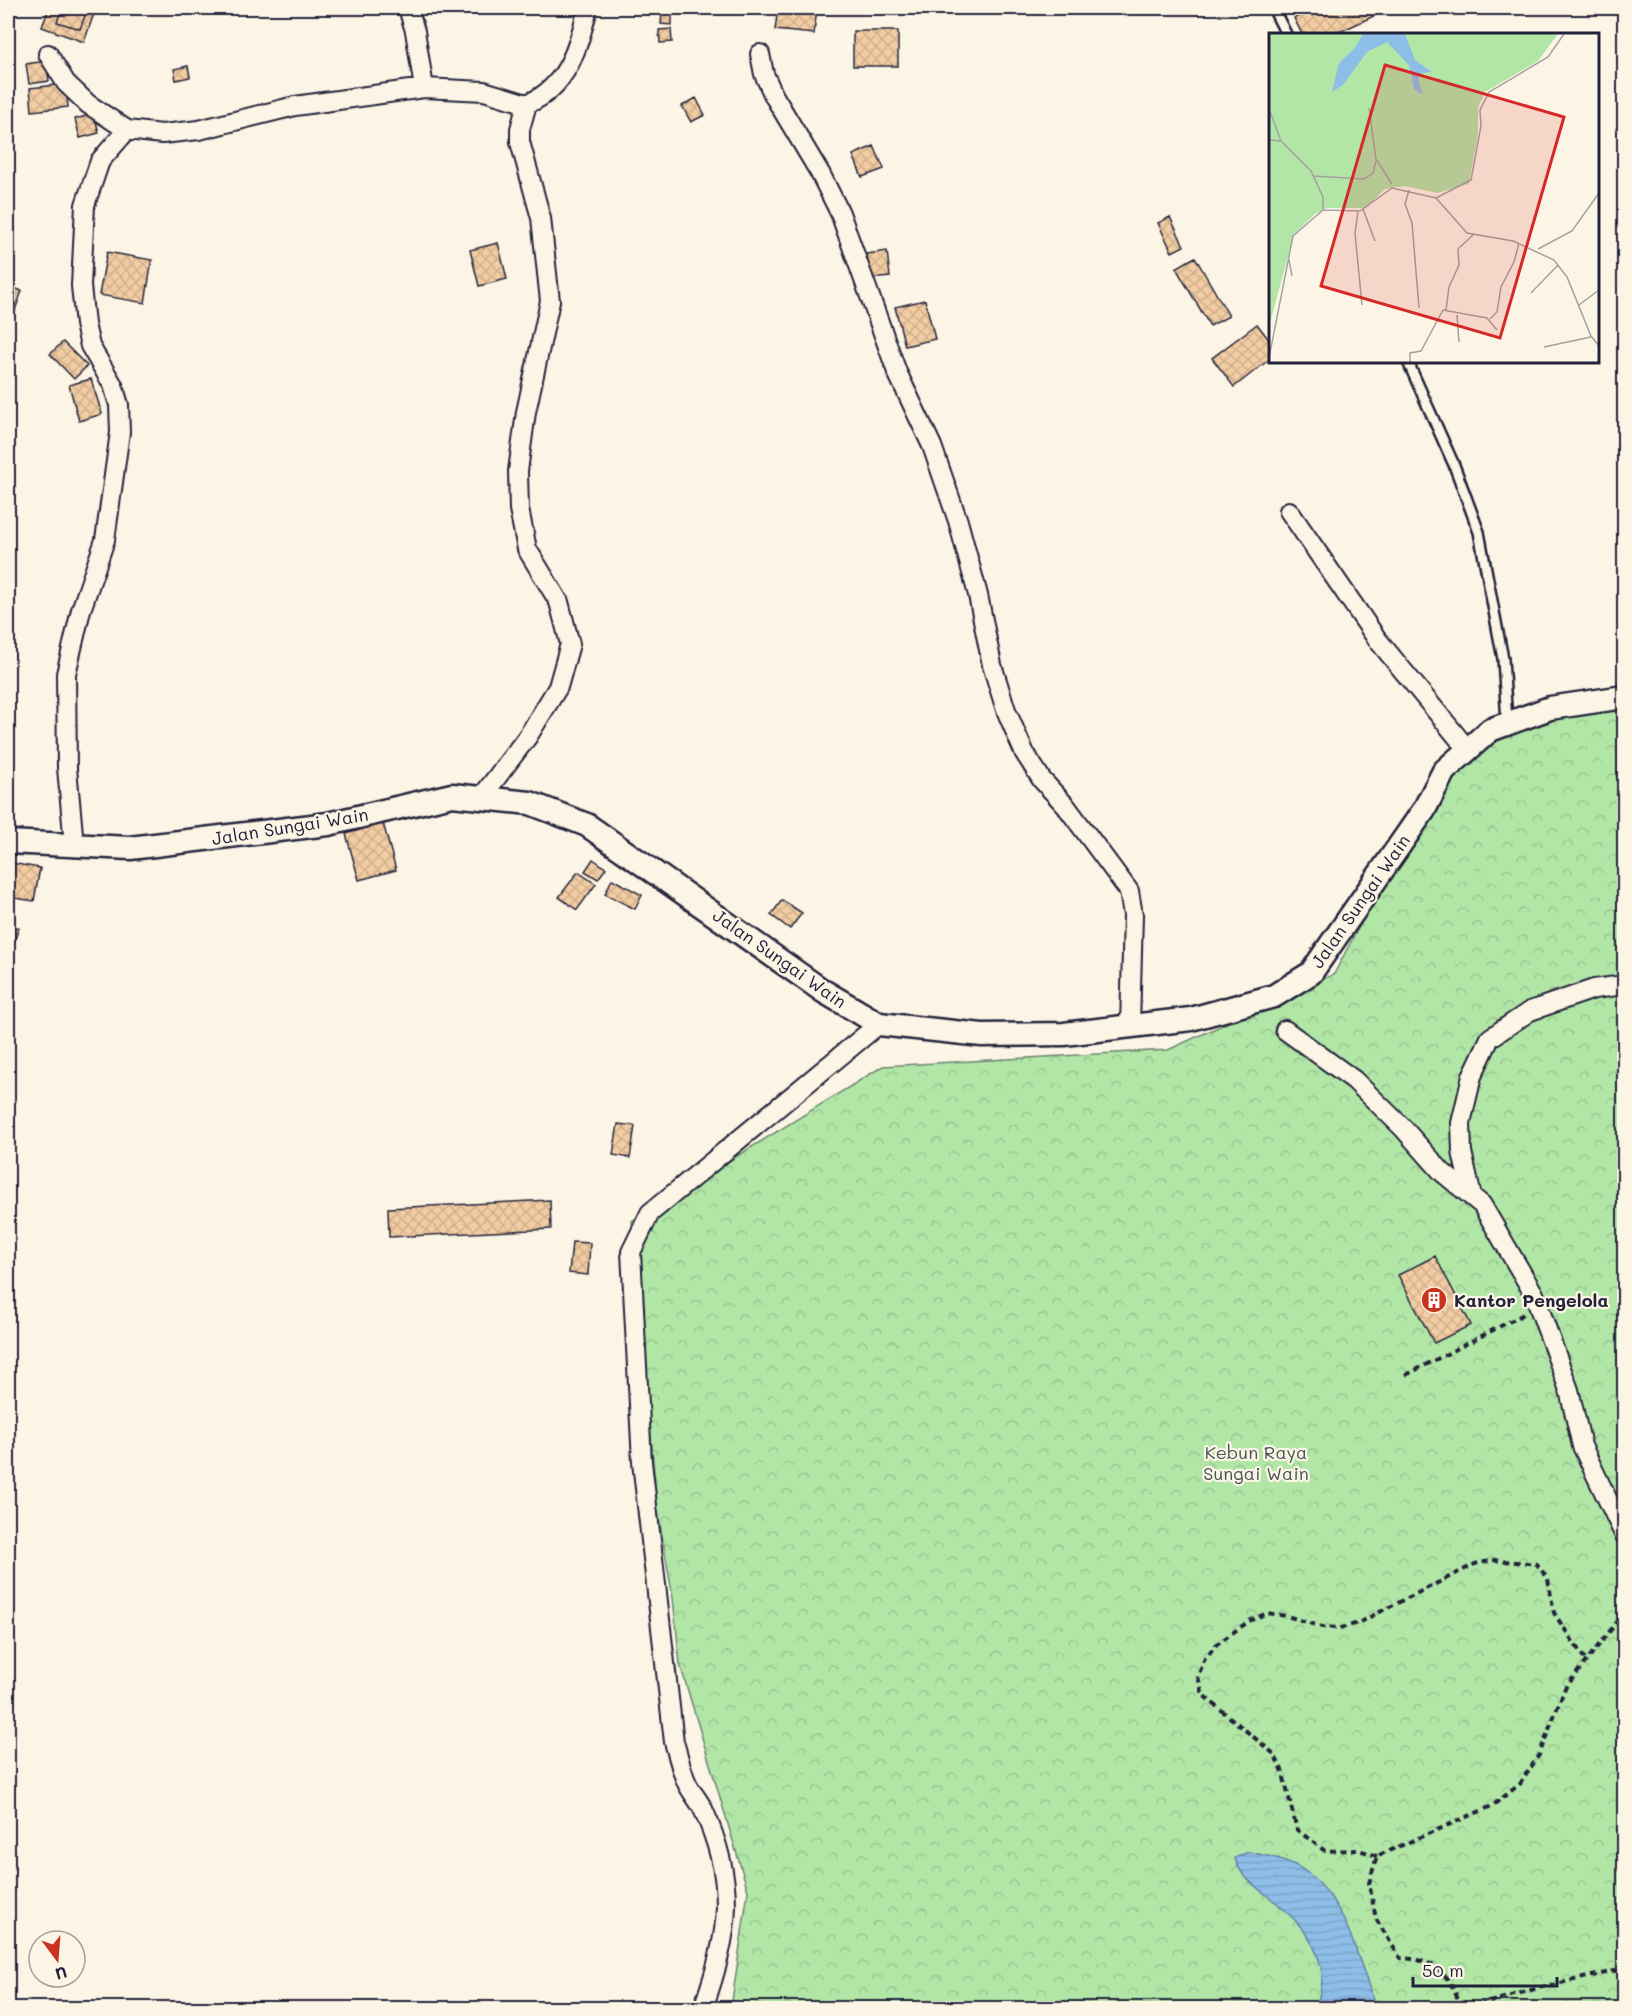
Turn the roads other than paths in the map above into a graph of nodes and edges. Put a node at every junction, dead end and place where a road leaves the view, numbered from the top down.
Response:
1 (408, 8) edge
2 (588, 8) edge
3 (1273, 8) edge
4 (1286, 33) edge
5 (48, 54) dead end
6 (760, 54) dead end
7 (424, 88) junction
8 (527, 104) junction
9 (127, 130) junction
10 (1408, 363) edge
11 (1289, 511) dead end
12 (1624, 697) edge
13 (1507, 724) junction
14 (1468, 750) junction
15 (482, 798) junction
16 (8, 842) edge
17 (74, 845) junction
18 (1624, 985) edge
19 (879, 1024) junction
20 (1130, 1026) junction
21 (1285, 1030) dead end
22 (1472, 1197) junction
23 (1624, 1534) edge
24 (702, 2008) edge

1 - 7 street
2 - 8 street
3 - 4 lane
5 - 9 street
6 - 20 street
7 - 8 street
7 - 9 street
8 - 15 street
9 - 17 street
10 - 13 lane
11 - 14 street
12 - 13 street, Jalan Sungai Wain
13 - 14 street, Jalan Sungai Wain
14 - 20 street, Jalan Sungai Wain
15 - 17 street, Jalan Sungai Wain
15 - 19 street, Jalan Sungai Wain
16 - 17 street, Jalan Sungai Wain
18 - 22 street
19 - 20 street, Jalan Sungai Wain
19 - 24 street
21 - 22 street
22 - 23 street

